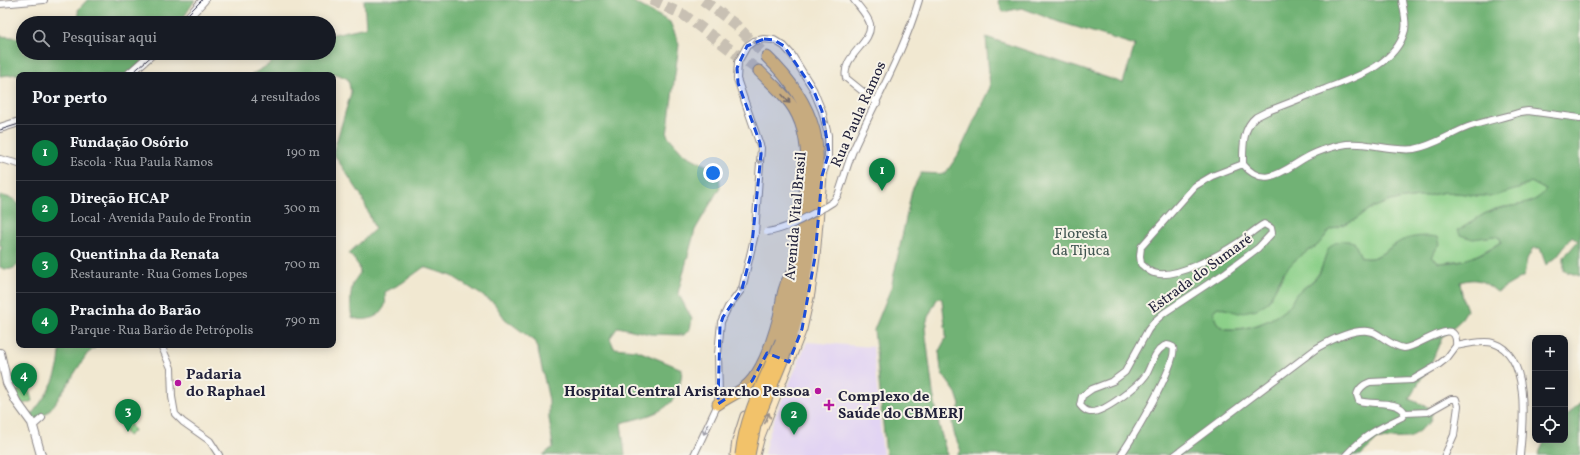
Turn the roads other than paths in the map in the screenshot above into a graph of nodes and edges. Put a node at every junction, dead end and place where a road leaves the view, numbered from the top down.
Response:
1 (44, 0) edge
2 (204, 0) edge
3 (854, 0) edge
4 (919, 0) edge
5 (1402, 0) edge
6 (0, 4) edge
7 (189, 16) edge
8 (767, 57) tunnel mouth
9 (145, 60) edge
10 (759, 71) tunnel mouth
11 (131, 72) edge
12 (795, 89) junction
13 (876, 103) junction
14 (1580, 118) edge
15 (16, 123) edge
16 (0, 128) edge
17 (806, 145) junction
18 (0, 159) edge
19 (16, 163) edge
20 (1243, 164) junction
21 (822, 176) junction
22 (755, 234) junction
23 (790, 276) junction
24 (785, 342) junction
25 (1456, 346) junction
26 (162, 348) edge
27 (0, 353) edge
28 (773, 355) junction
29 (789, 362) junction
30 (718, 404) junction
31 (1405, 413) junction
32 (42, 418) dead end
33 (33, 426) junction
34 (41, 455) edge
35 (219, 455) edge
36 (694, 455) edge
37 (735, 455) edge
38 (741, 455) edge
39 (749, 455) edge
40 (755, 455) edge
41 (1120, 455) edge
42 (1175, 455) edge
43 (1346, 455) edge
44 (1444, 455) edge
45 (1520, 455) edge

1 - 6 street
2 - 7 street
3 - 13 street
4 - 13 street, Rua Paula Ramos
5 - 20 street
8 - 12 highway, Avenida Vital Brasil
9 - 11 street
10 -> 17 highway, Avenida Vital Brasil
12 - 21 highway
12 - 24 highway, Avenida Vital Brasil
13 - 22 street, Rua Paula Ramos, bridge
14 - 20 street
15 - 16 street
17 - 23 highway
17 - 24 highway, Avenida Vital Brasil
18 - 19 street
20 - 41 street, Estrada do Sumaré
21 -> 22 street
21 - 29 main road
22 -> 30 street
23 - 28 highway
23 - 30 highway
24 - 38 highway, bridge
24 - 39 highway, bridge
25 - 31 street
25 - 42 street
25 - 45 street
26 - 35 street
27 - 33 street
28 - 29 main road, bridge
28 - 37 main road
40 -> 29 main road
30 -> 36 street
31 - 43 street
31 - 44 street
32 - 33 street
33 - 34 street

